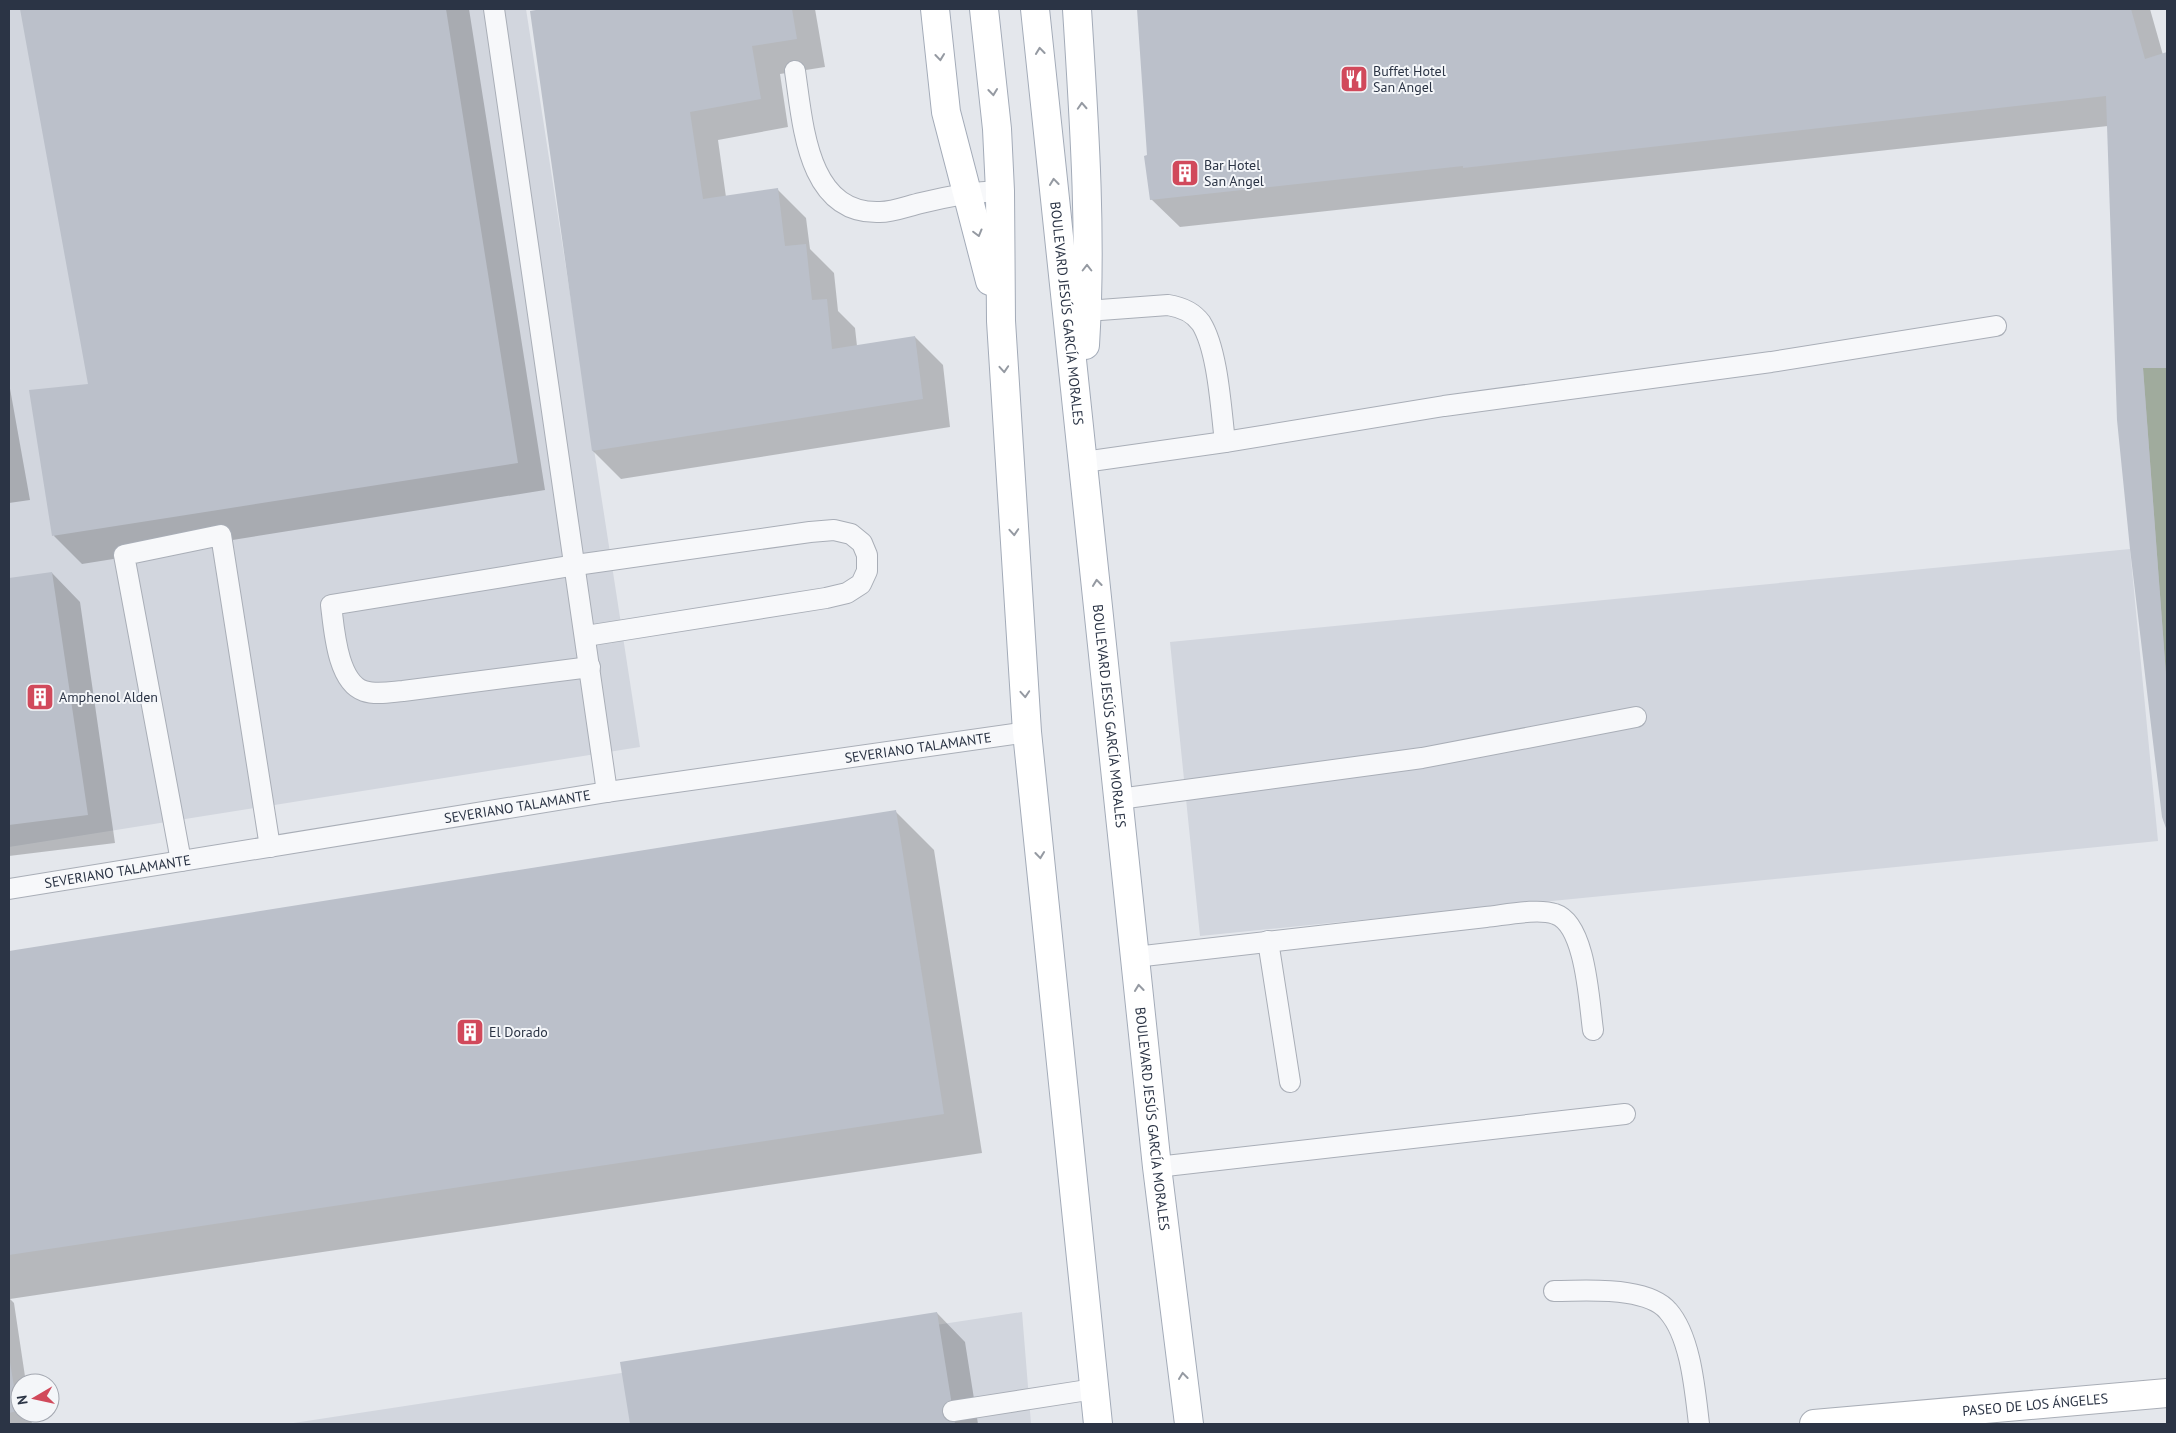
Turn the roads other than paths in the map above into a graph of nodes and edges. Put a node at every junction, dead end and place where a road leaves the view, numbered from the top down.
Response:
1 (494, 9) edge
2 (935, 9) edge
3 (984, 9) edge
4 (1035, 9) edge
5 (1077, 9) edge
6 (794, 71) dead end
7 (1000, 191) junction
8 (967, 192) junction
9 (1078, 311) junction
10 (1001, 321) junction
11 (1996, 326) dead end
12 (1225, 442) junction
13 (1084, 462) junction
14 (576, 565) junction
15 (586, 636) junction
16 (590, 668) junction
17 (1636, 717) dead end
18 (1027, 732) junction
19 (607, 792) junction
20 (1119, 799) junction
21 (270, 847) junction
22 (181, 861) junction
23 (9, 888) edge
24 (1268, 941) junction
25 (1135, 957) junction
26 (1593, 1030) dead end
27 (1290, 1082) dead end
28 (1625, 1114) dead end
29 (1157, 1167) junction
30 (1554, 1291) dead end
31 (1094, 1390) junction
32 (2167, 1393) edge
33 (953, 1411) dead end
34 (1098, 1424) edge
35 (1189, 1424) edge
36 (1700, 1424) edge
37 (1814, 1424) edge

1 - 14 lane
2 -> 8 main road
3 -> 7 main road
9 -> 4 main road, BOULEVARD JESÚS GARCÍA MORALES
9 -> 5 main road
6 - 8 lane
7 - 8 lane
7 - 10 main road
8 -> 10 main road
9 - 12 lane
9 - 13 main road, BOULEVARD JESÚS GARCÍA MORALES
10 -> 18 main road
11 - 12 lane
12 - 13 lane
20 -> 13 main road, BOULEVARD JESÚS GARCÍA MORALES
14 - 15 lane
14 - 15 lane
14 - 16 lane
15 - 16 lane
16 - 19 lane
17 - 20 lane
18 - 19 lane, SEVERIANO TALAMANTE
18 -> 31 main road
19 - 21 lane, SEVERIANO TALAMANTE
20 - 25 main road, BOULEVARD JESÚS GARCÍA MORALES
21 - 22 lane, SEVERIANO TALAMANTE
21 - 22 lane
22 - 23 lane, SEVERIANO TALAMANTE
24 - 25 lane
24 - 26 lane
24 - 27 lane
29 -> 25 main road, BOULEVARD JESÚS GARCÍA MORALES
28 - 29 lane
35 -> 29 main road, BOULEVARD JESÚS GARCÍA MORALES
30 - 36 lane
31 - 33 lane
31 - 34 main road
32 - 37 main road, PASEO DE LOS ÁNGELES

